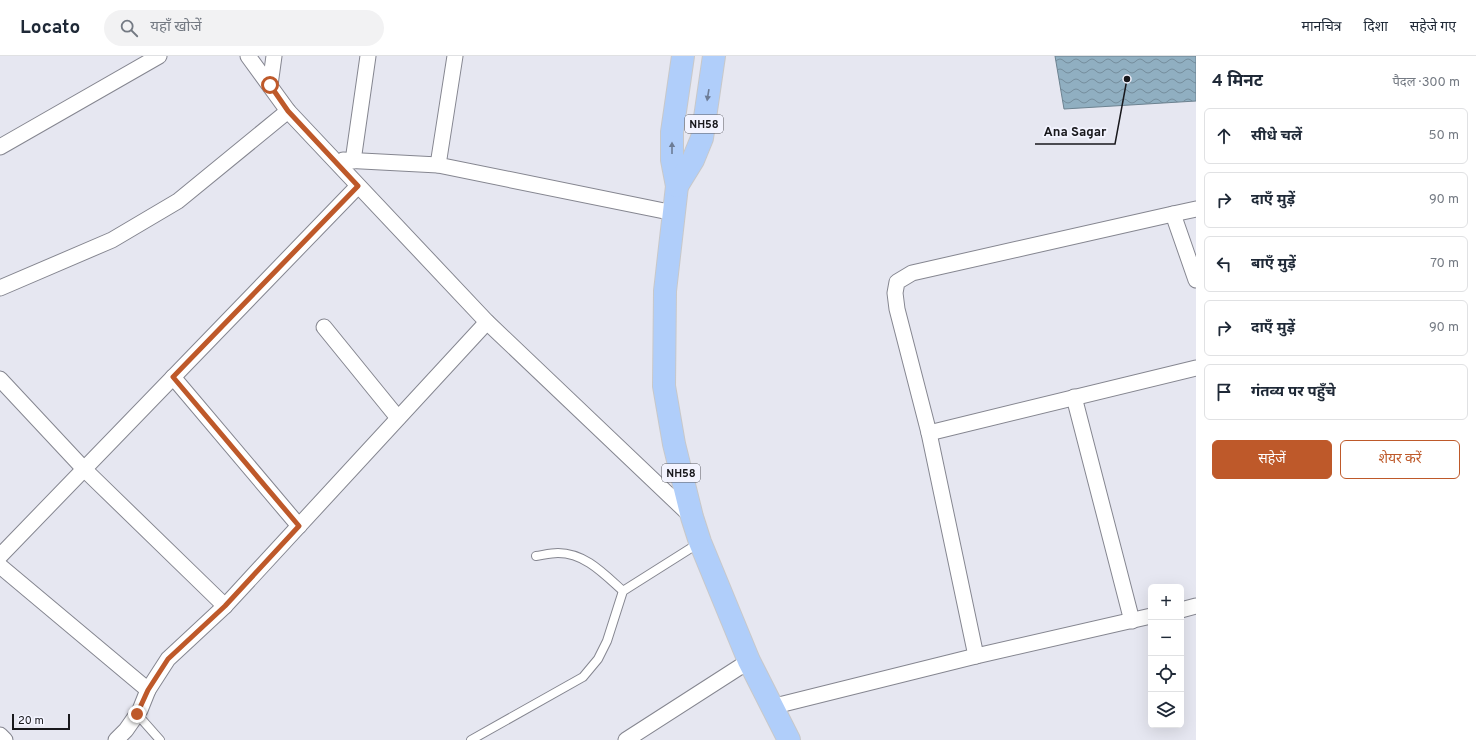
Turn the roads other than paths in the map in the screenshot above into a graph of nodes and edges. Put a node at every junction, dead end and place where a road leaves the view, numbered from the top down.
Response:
1 (159, 56) edge
2 (248, 56) edge
3 (274, 56) edge
4 (368, 56) edge
5 (456, 56) edge
6 (683, 56) edge
7 (714, 56) edge
8 (270, 85) junction
9 (288, 111) junction
10 (0, 147) edge
11 (334, 160) junction
12 (353, 161) junction
13 (438, 166) junction
14 (358, 186) junction
15 (677, 186) junction
16 (1196, 209) edge
17 (674, 212) junction
18 (1173, 214) junction
19 (1196, 280) edge
20 (0, 288) edge
21 (487, 322) junction
22 (324, 327) dead end
23 (1196, 368) edge
24 (173, 377) junction
25 (0, 379) edge
26 (1074, 398) junction
27 (398, 418) junction
28 (929, 432) junction
29 (84, 468) junction
30 (692, 517) junction
31 (299, 526) junction
32 (700, 542) junction
33 (0, 556) edge
34 (536, 556) dead end
35 (0, 566) edge
36 (623, 591) junction
37 (225, 606) junction
38 (1196, 606) edge
39 (1184, 609) edge
40 (1148, 617) edge
41 (1132, 621) junction
42 (976, 656) junction
43 (749, 661) junction
44 (148, 690) junction
45 (771, 707) junction
46 (137, 714) junction
47 (0, 735) edge
48 (5, 740) edge
49 (116, 740) edge
50 (160, 740) edge
51 (471, 740) edge
52 (626, 740) edge
53 (789, 740) edge

1 - 10 street
2 - 8 street
3 - 8 street
4 - 12 street
5 - 13 street
15 -> 6 highway, NH58
7 -> 15 highway, NH58
8 - 9 street
9 - 11 street
9 - 20 street
11 - 12 street
11 - 14 street
12 - 13 street
13 - 17 street
14 - 21 street
14 - 24 street
15 - 17 highway, NH58
16 - 18 street
17 - 30 highway, NH58
18 - 19 street
18 - 28 street
21 - 27 street
21 - 30 street
22 - 27 street
23 - 26 street
24 - 29 street
24 - 31 street
25 - 29 street
26 - 28 street
26 - 41 street
27 - 31 street
28 - 42 street
29 - 33 street
29 - 37 street
30 - 32 highway, NH58
31 - 37 street
32 - 36 lane
32 - 43 highway, NH58
34 - 36 lane
35 - 44 street
36 - 51 lane
37 - 44 street
38 - 39 street
40 - 41 street
41 - 42 street
42 - 45 street
43 - 45 highway, NH58
43 - 52 street
44 - 46 street
45 - 53 highway, NH58
46 - 49 street
46 - 50 lane
47 - 48 street

